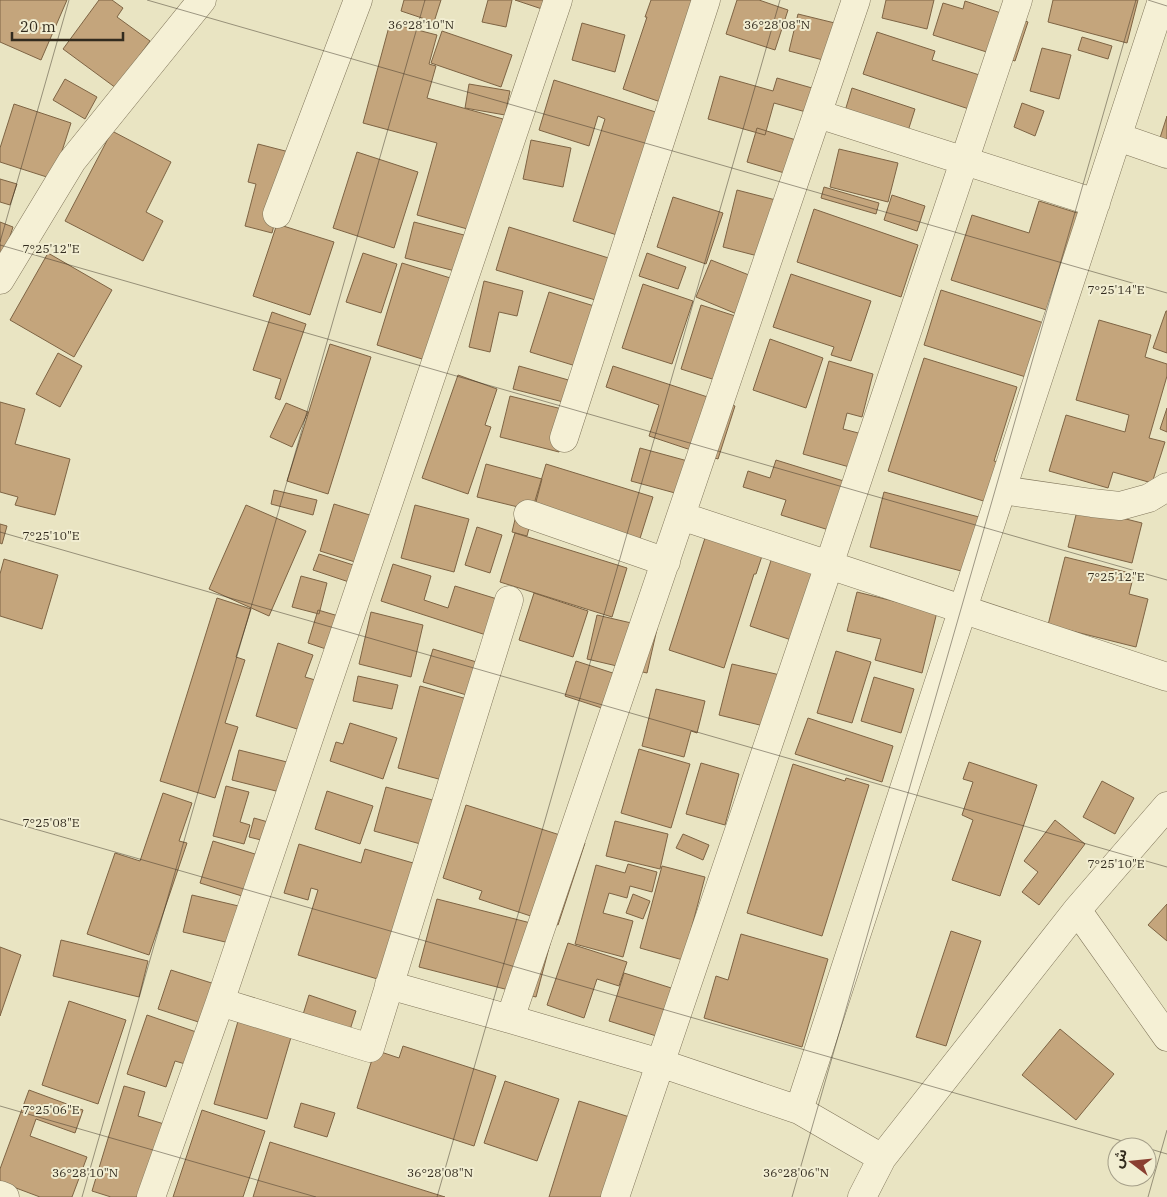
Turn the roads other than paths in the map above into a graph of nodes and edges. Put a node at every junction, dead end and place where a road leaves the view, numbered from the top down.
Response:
1 (202, 0) edge
2 (358, 0) edge
3 (558, 0) edge
4 (706, 0) edge
5 (1018, 0) edge
6 (1162, 0) edge
7 (854, 1) edge
8 (818, 114) junction
9 (1118, 137) junction
10 (1167, 154) edge
11 (964, 161) junction
12 (1096, 203) junction
13 (277, 214) dead end
14 (0, 280) edge
15 (564, 438) dead end
16 (1167, 487) edge
17 (1002, 490) junction
18 (528, 514) dead end
19 (682, 516) junction
20 (666, 562) junction
21 (829, 564) junction
22 (509, 600) dead end
23 (963, 609) junction
24 (1167, 677) edge
25 (1167, 806) edge
26 (1076, 910) junction
27 (389, 985) junction
28 (220, 1002) junction
29 (510, 1019) junction
30 (1167, 1037) edge
31 (660, 1063) junction
32 (799, 1110) junction
33 (882, 1158) junction
34 (0, 1195) edge
35 (5, 1197) edge
36 (151, 1197) edge
37 (615, 1197) edge
38 (862, 1197) edge

1 - 14 street
2 - 13 street
3 - 28 street
4 - 15 street
5 - 11 street
6 - 9 street
7 - 8 street
8 - 11 street
8 - 19 street
9 - 10 street
9 - 12 street
11 - 12 street
11 - 21 street
12 - 17 street
16 - 17 street
17 - 23 street
18 - 20 street
19 - 20 street
19 - 21 street
20 - 29 street
21 - 23 street
21 - 31 street
22 - 27 street
23 - 24 street
23 - 32 street
25 - 26 street
26 - 30 street
26 - 33 street
27 - 28 street
27 - 29 street
28 - 36 street
29 - 31 street
31 - 32 street
31 - 37 street
32 - 33 street
33 - 38 street
34 - 35 street

